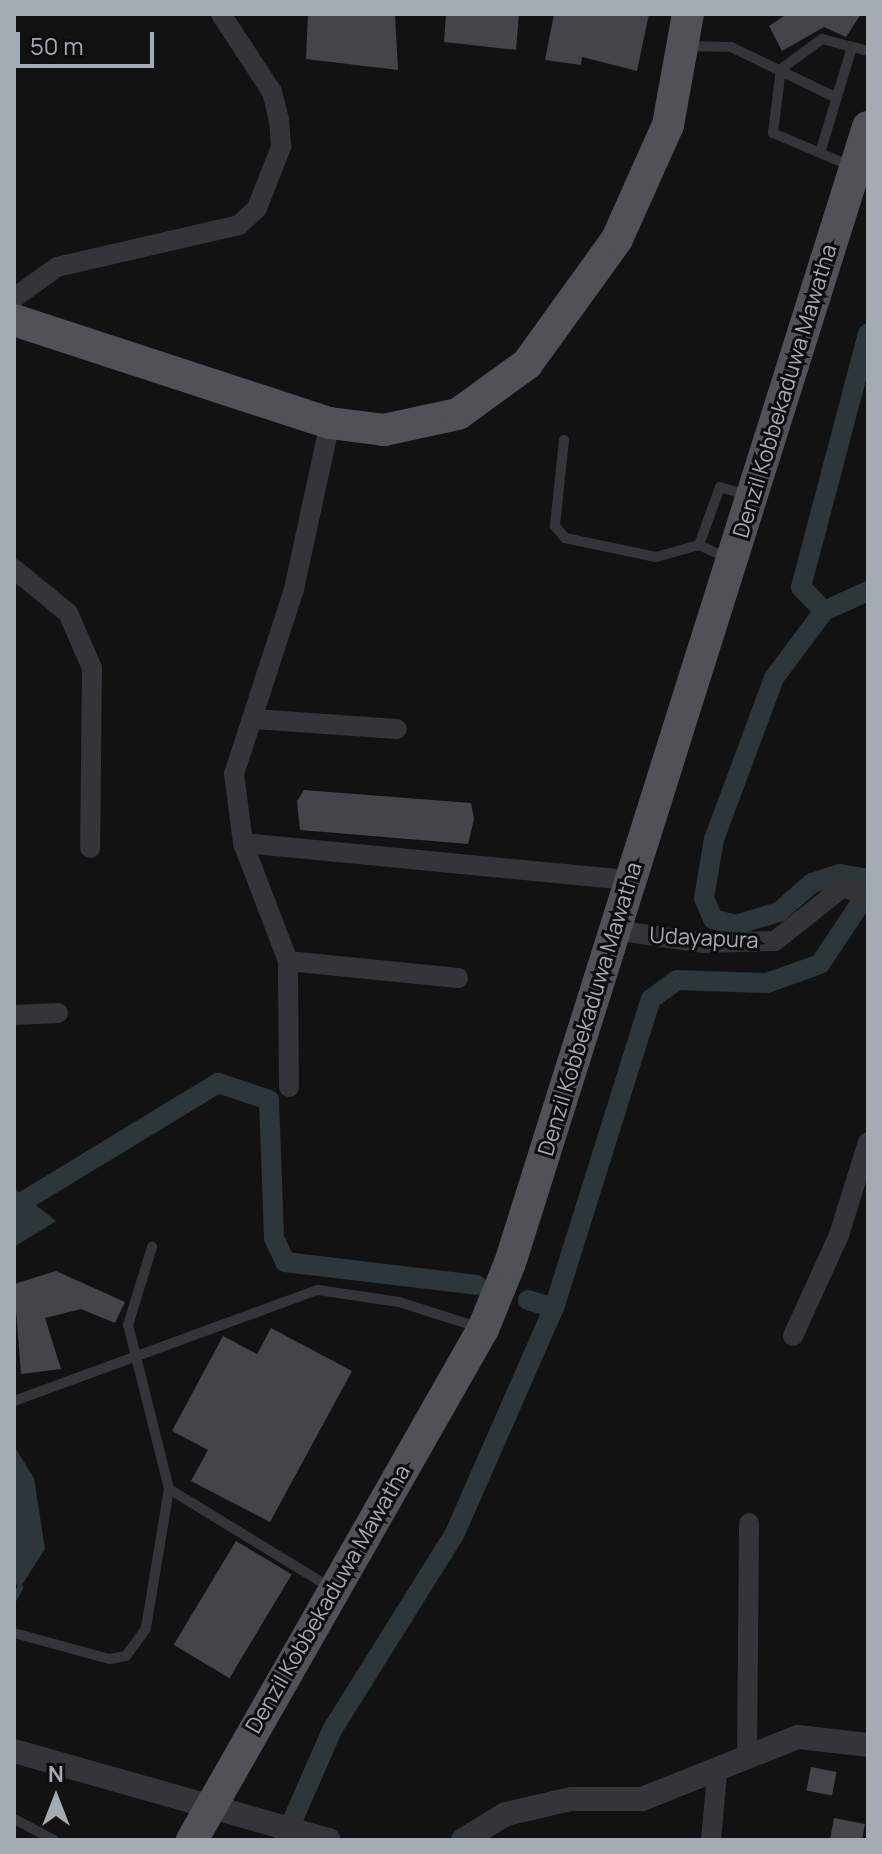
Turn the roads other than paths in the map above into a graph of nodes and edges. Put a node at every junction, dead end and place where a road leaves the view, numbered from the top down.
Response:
1 (221, 14) edge
2 (686, 30) edge
3 (852, 47) junction
4 (868, 51) edge
5 (781, 69) junction
6 (835, 97) junction
7 (868, 127) edge
8 (820, 153) junction
9 (855, 168) junction
10 (14, 298) edge
11 (14, 320) edge
12 (330, 423) junction
13 (564, 440) dead end
14 (751, 496) junction
15 (699, 545) junction
16 (731, 560) junction
17 (16, 574) edge
18 (254, 719) junction
19 (397, 729) dead end
20 (243, 843) junction
21 (90, 848) dead end
22 (630, 880) junction
23 (868, 897) edge
24 (615, 930) junction
25 (288, 961) junction
26 (458, 978) dead end
27 (58, 1013) dead end
28 (14, 1015) edge
29 (289, 1087) dead end
30 (868, 1142) edge
31 (152, 1247) dead end
32 (483, 1329) junction
33 (793, 1336) dead end
34 (136, 1362) junction
35 (14, 1401) edge
36 (169, 1489) junction
37 (749, 1523) dead end
38 (333, 1589) junction
39 (14, 1633) edge
40 (868, 1745) edge
41 (14, 1751) edge
42 (747, 1758) junction
43 (717, 1774) junction
44 (212, 1803) junction
45 (14, 1819) edge
46 (328, 1839) edge
47 (54, 1840) edge
48 (192, 1840) edge
49 (463, 1840) edge
50 (711, 1840) edge

1 - 10 street
2 - 5 lane
2 - 12 main road
3 - 4 lane
3 - 5 lane
3 - 6 lane
5 - 6 lane
5 - 8 lane
6 - 8 lane
7 - 9 main road, Denzil Kobbekaduwa Mawatha
8 - 9 lane
9 - 14 main road, Denzil Kobbekaduwa Mawatha
11 - 12 main road
12 - 18 street
13 - 15 lane
14 - 15 lane
14 - 16 main road, Denzil Kobbekaduwa Mawatha
15 - 16 lane
16 - 22 main road, Denzil Kobbekaduwa Mawatha
17 - 21 street
18 - 19 street
18 - 20 street
20 - 22 street
20 - 25 street
22 - 24 main road, Denzil Kobbekaduwa Mawatha
23 - 24 street, Udayapura
24 - 32 main road, Denzil Kobbekaduwa Mawatha
25 - 26 street
25 - 29 street
27 - 28 street
30 - 33 street
31 - 34 lane
32 - 34 lane
32 - 38 main road, Denzil Kobbekaduwa Mawatha
34 - 35 lane
34 - 36 lane
36 - 38 lane
36 - 39 lane
37 - 42 street
38 - 44 main road, Denzil Kobbekaduwa Mawatha
40 - 42 street
41 - 44 street
42 - 43 street
43 - 49 street
43 - 50 street
44 - 46 street
44 - 48 main road, Denzil Kobbekaduwa Mawatha
45 - 47 lane

